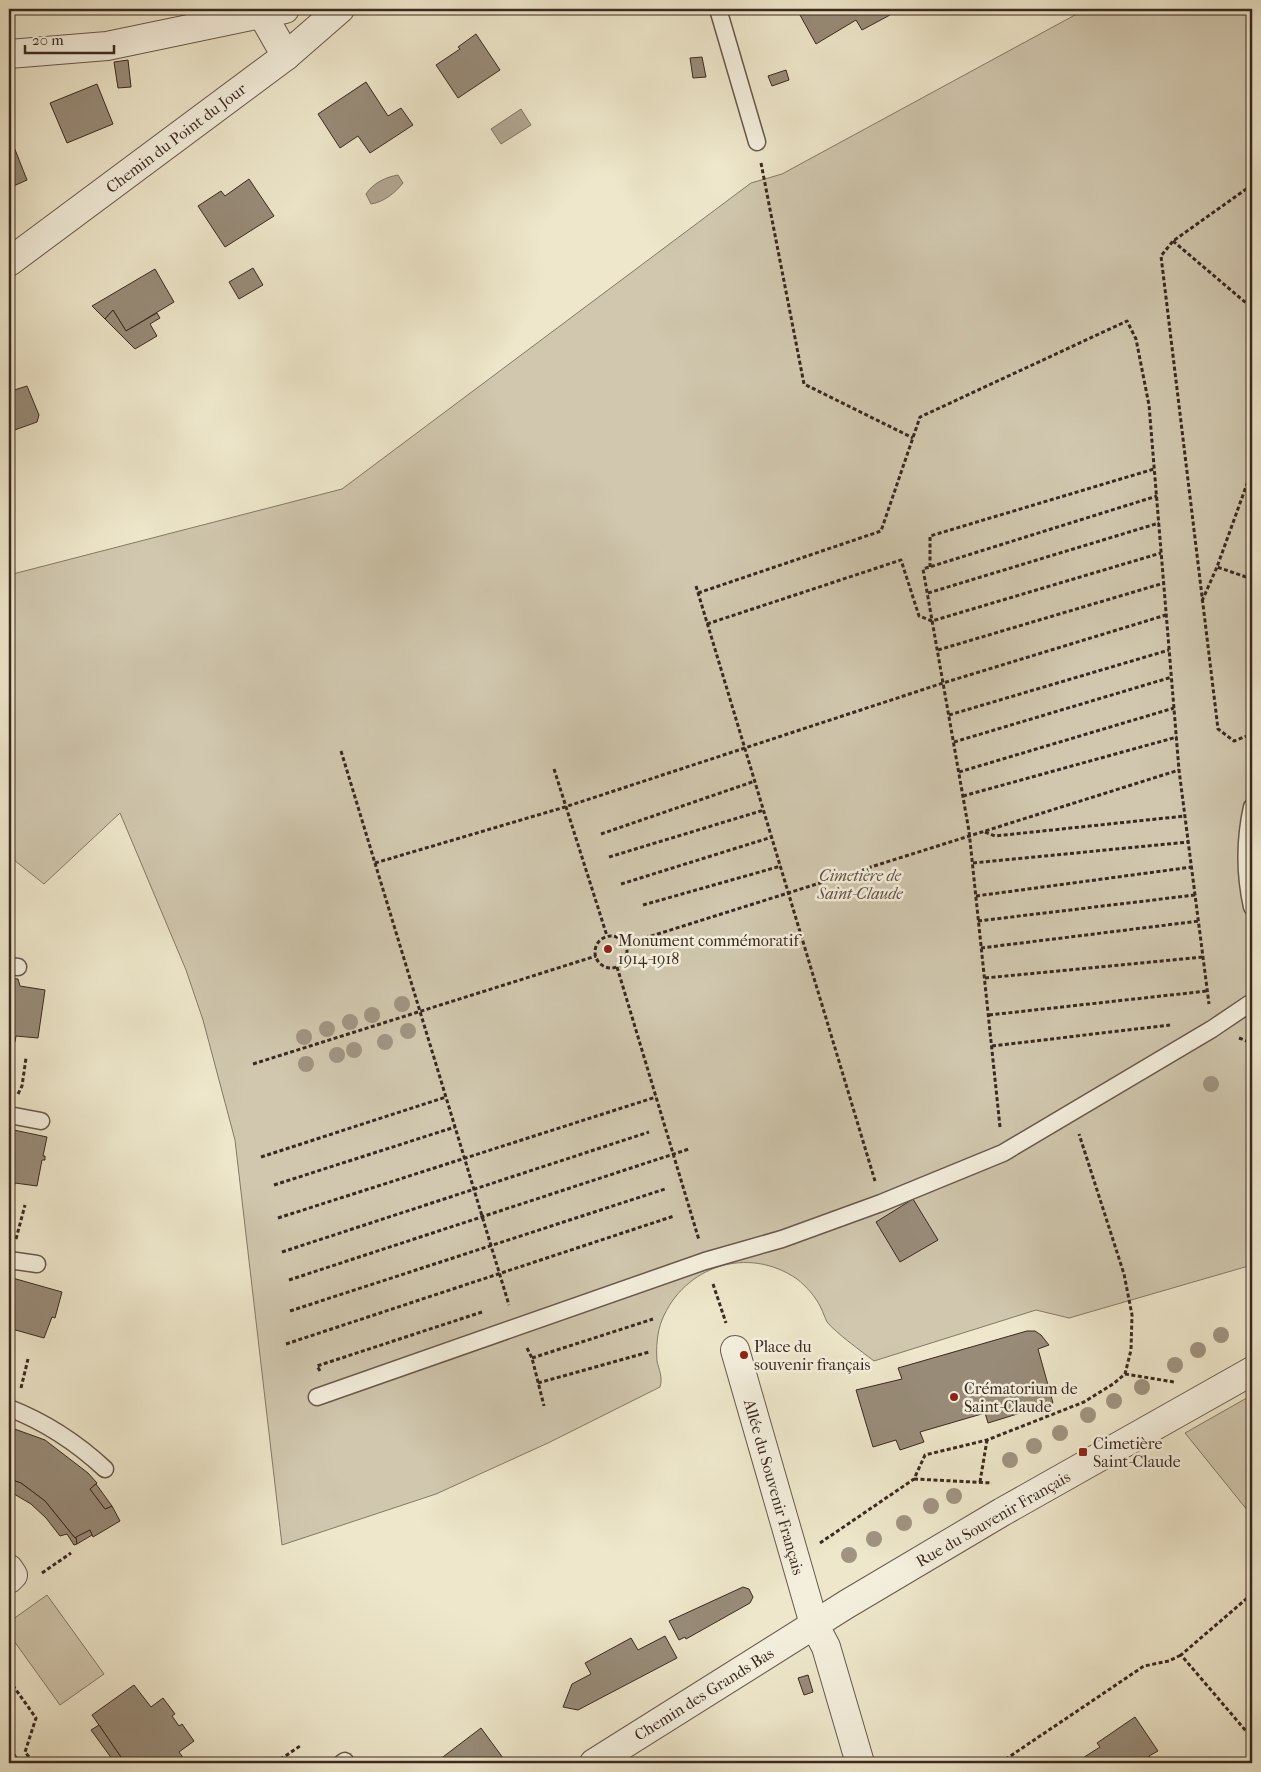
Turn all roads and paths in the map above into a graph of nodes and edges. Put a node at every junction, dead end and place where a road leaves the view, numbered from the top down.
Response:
1 (340, 9) edge
2 (718, 9) edge
3 (274, 11) edge
4 (9, 54) edge
5 (286, 56) junction
6 (757, 142) joint
7 (1252, 185) edge
8 (1173, 241) junction
9 (9, 262) edge
10 (1252, 308) edge
11 (913, 438) junction
12 (1154, 469) junction
13 (1252, 470) edge
14 (1157, 496) junction
15 (1159, 523) junction
16 (1161, 553) junction
17 (930, 567) junction
18 (1217, 567) junction
19 (1252, 579) edge
20 (1164, 583) junction
21 (696, 586) dead end
22 (698, 593) junction
23 (928, 593) junction
24 (1202, 602) junction
25 (1166, 615) junction
26 (932, 621) junction
27 (707, 624) junction
28 (938, 650) junction
29 (1170, 650) junction
30 (1172, 677) junction
31 (943, 683) junction
32 (1174, 708) junction
33 (949, 715) junction
34 (1252, 734) edge
35 (1176, 736) junction
36 (954, 742) junction
37 (745, 749) junction
38 (341, 751) dead end
39 (554, 769) dead end
40 (1179, 770) junction
41 (959, 772) junction
42 (755, 781) junction
43 (963, 796) junction
44 (565, 807) junction
45 (1252, 807) edge
46 (764, 810) junction
47 (1185, 816) junction
48 (984, 832) junction
49 (601, 834) dead end
50 (772, 837) junction
51 (970, 837) junction
52 (1188, 842) junction
53 (608, 857) dead end
54 (972, 862) junction
55 (375, 863) junction
56 (781, 866) junction
57 (1192, 867) junction
58 (621, 884) dead end
59 (789, 892) junction
60 (1195, 895) junction
61 (976, 896) junction
62 (643, 905) dead end
63 (1252, 907) edge
64 (978, 921) junction
65 (1199, 921) junction
66 (607, 936) junction
67 (626, 944) junction
68 (981, 948) junction
69 (596, 956) junction
70 (1203, 956) junction
71 (617, 967) junction
72 (984, 978) junction
73 (1207, 991) junction
74 (1252, 1002) edge
75 (420, 1011) junction
76 (988, 1015) junction
77 (1172, 1024) dead end
78 (1212, 1029) junction
79 (992, 1046) junction
80 (26, 1058) dead end
81 (253, 1064) dead end
82 (446, 1097) junction
83 (656, 1097) junction
84 (1072, 1112) junction
85 (9, 1115) edge
86 (41, 1121) dead end
87 (455, 1127) junction
88 (649, 1132) dead end
89 (689, 1150) dead end
90 (1003, 1153) junction
91 (673, 1156) junction
92 (261, 1157) dead end
93 (465, 1159) junction
94 (274, 1185) dead end
95 (474, 1189) junction
96 (665, 1189) dead end
97 (882, 1203) junction
98 (25, 1205) dead end
99 (674, 1216) dead end
100 (278, 1218) dead end
101 (482, 1218) junction
102 (491, 1245) junction
103 (282, 1252) dead end
104 (11, 1253) edge
105 (705, 1261) junction
106 (37, 1264) dead end
107 (499, 1274) junction
108 (289, 1280) dead end
109 (290, 1310) dead end
110 (653, 1319) dead end
111 (516, 1327) junction
112 (286, 1344) dead end
113 (735, 1350) joint
114 (649, 1352) dead end
115 (532, 1358) junction
116 (28, 1360) dead end
117 (1252, 1371) edge
118 (1125, 1374) junction
119 (538, 1383) junction
120 (1168, 1386) dead end
121 (317, 1397) dead end
122 (544, 1406) dead end
123 (9, 1408) edge
124 (987, 1440) junction
125 (105, 1469) dead end
126 (914, 1479) junction
127 (980, 1482) junction
128 (994, 1483) dead end
129 (795, 1560) junction
130 (9, 1569) edge
131 (9, 1579) edge
132 (1252, 1594) edge
133 (814, 1624) junction
134 (1181, 1655) junction
135 (9, 1680) edge
136 (1252, 1738) edge
137 (300, 1746) dead end
138 (34, 1763) edge
139 (275, 1763) edge
140 (594, 1763) edge
141 (860, 1763) edge
142 (1000, 1763) edge

1 - 5 street, Chemin du Point du Jour
2 - 6 lane
3 - 4 street
3 - 5 street
5 - 9 street, Chemin du Point du Jour
6 - 11 path
7 - 8 path
8 - 10 path
8 - 24 path
11 - 12 path
11 - 22 path
12 - 14 path
12 - 17 path
13 - 18 path
14 - 15 path
14 - 17 path
15 - 16 path
15 - 23 path
16 - 20 path
16 - 26 path
17 - 23 path
18 - 19 path
18 - 24 path
20 - 25 path
20 - 28 path
21 - 22 path
22 - 27 path
23 - 26 path
24 - 34 path
25 - 29 path
25 - 31 path
26 - 27 path
26 - 28 path
27 - 37 path
28 - 31 path
29 - 30 path
29 - 33 path
30 - 32 path
30 - 36 path
31 - 33 path
31 - 37 path
32 - 35 path
32 - 41 path
33 - 36 path
35 - 40 path
35 - 43 path
36 - 41 path
37 - 42 path
37 - 44 path
38 - 55 path
39 - 44 path
40 - 47 path
40 - 48 path
41 - 43 path
42 - 46 path
42 - 49 path
43 - 51 path
44 - 55 path
44 - 66 path
45 - 63 lane
46 - 50 path
46 - 53 path
47 - 48 path
47 - 52 path
48 - 51 path
50 - 56 path
50 - 58 path
51 - 54 path
51 - 59 path
52 - 54 path
52 - 57 path
54 - 61 path
55 - 75 path
56 - 59 path
56 - 62 path
57 - 60 path
57 - 61 path
59 - 67 path
59 - 97 path
60 - 64 path
60 - 65 path
61 - 64 path
64 - 68 path
65 - 68 path
65 - 70 path
66 - 67 path
66 - 69 path
67 - 71 path
68 - 72 path
69 - 71 path
69 - 75 path
70 - 72 path
70 - 73 path
71 - 83 path
72 - 76 path
73 - 76 path
73 - 78 path
74 - 78 lane
75 - 81 path
75 - 82 path
76 - 79 path
77 - 79 path
78 - 84 lane
79 - 90 path
80 - 85 path
82 - 87 path
82 - 92 path
83 - 91 path
83 - 93 path
84 - 90 lane
84 - 118 path
85 - 86 lane
87 - 93 path
87 - 94 path
88 - 95 path
89 - 91 path
90 - 97 lane
91 - 101 path
91 - 105 path
93 - 95 path
93 - 100 path
95 - 101 path
95 - 103 path
96 - 102 path
97 - 105 lane
98 - 104 path
99 - 107 path
101 - 102 path
101 - 108 path
102 - 107 path
102 - 109 path
104 - 106 lane
105 - 111 lane
105 - 113 path
107 - 111 path
107 - 112 path
110 - 115 path
111 - 115 path
111 - 121 lane
113 - 129 street, Allée du Souvenir Français
114 - 119 path
115 - 119 path
116 - 123 path
117 - 133 street, Rue du Souvenir Français
118 - 120 path
118 - 124 path
119 - 122 path
123 - 125 lane
124 - 126 path
124 - 127 path
126 - 127 path
126 - 129 path
127 - 128 path
129 - 133 street, Allée du Souvenir Français
130 - 131 street
132 - 134 path
133 - 140 street, Chemin des Grands Bas
133 - 141 street, Allée du Souvenir Français
134 - 136 path
134 - 142 path
135 - 138 path
137 - 139 path

